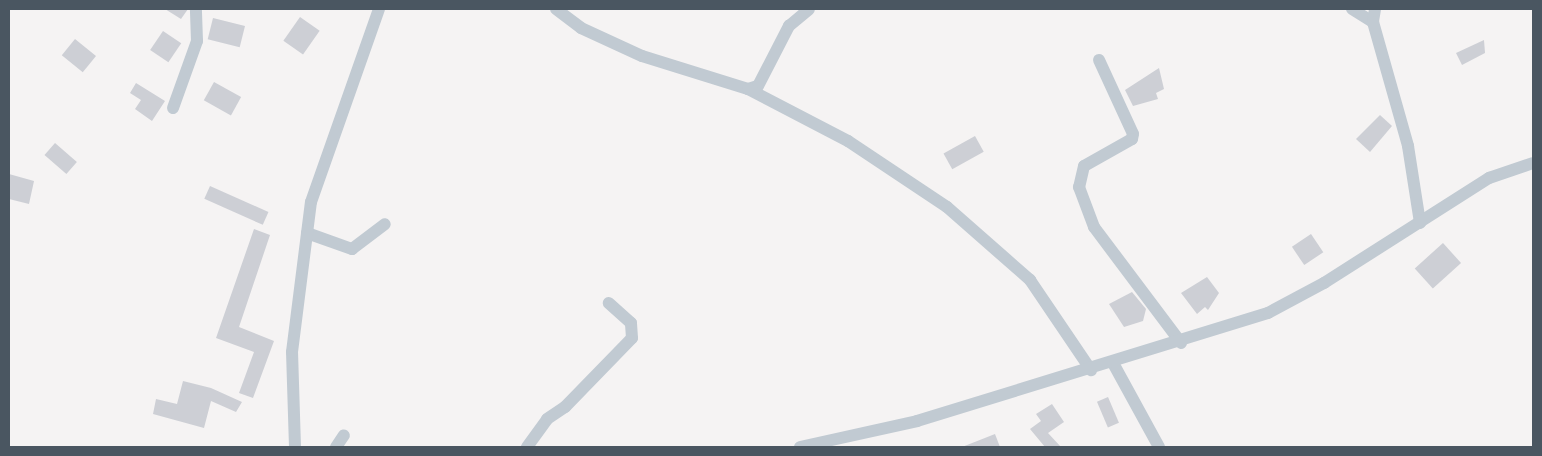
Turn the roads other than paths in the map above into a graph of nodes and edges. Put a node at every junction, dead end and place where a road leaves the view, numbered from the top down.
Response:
1 (196, 9) edge
2 (378, 9) edge
3 (556, 9) edge
4 (809, 9) edge
5 (1352, 9) edge
6 (1374, 15) edge
7 (1098, 60) dead end
8 (748, 89) junction
9 (173, 108) dead end
10 (1533, 162) edge
11 (1420, 223) junction
12 (385, 224) dead end
13 (307, 233) junction
14 (609, 303) dead end
15 (1181, 343) junction
16 (1113, 363) junction
17 (1091, 370) junction
18 (344, 434) dead end
19 (295, 447) edge
20 (336, 447) edge
21 (527, 447) edge
22 (800, 447) edge
23 (1159, 447) edge

1 - 9 street
2 - 13 street
3 - 8 street
4 - 8 street
5 - 6 street
6 - 11 street
7 - 15 street
8 - 17 street
10 - 11 street
11 - 15 street
12 - 13 street
13 - 19 street
14 - 21 street
15 - 16 street
16 - 17 street
16 - 23 street
17 - 22 street
18 - 20 street

